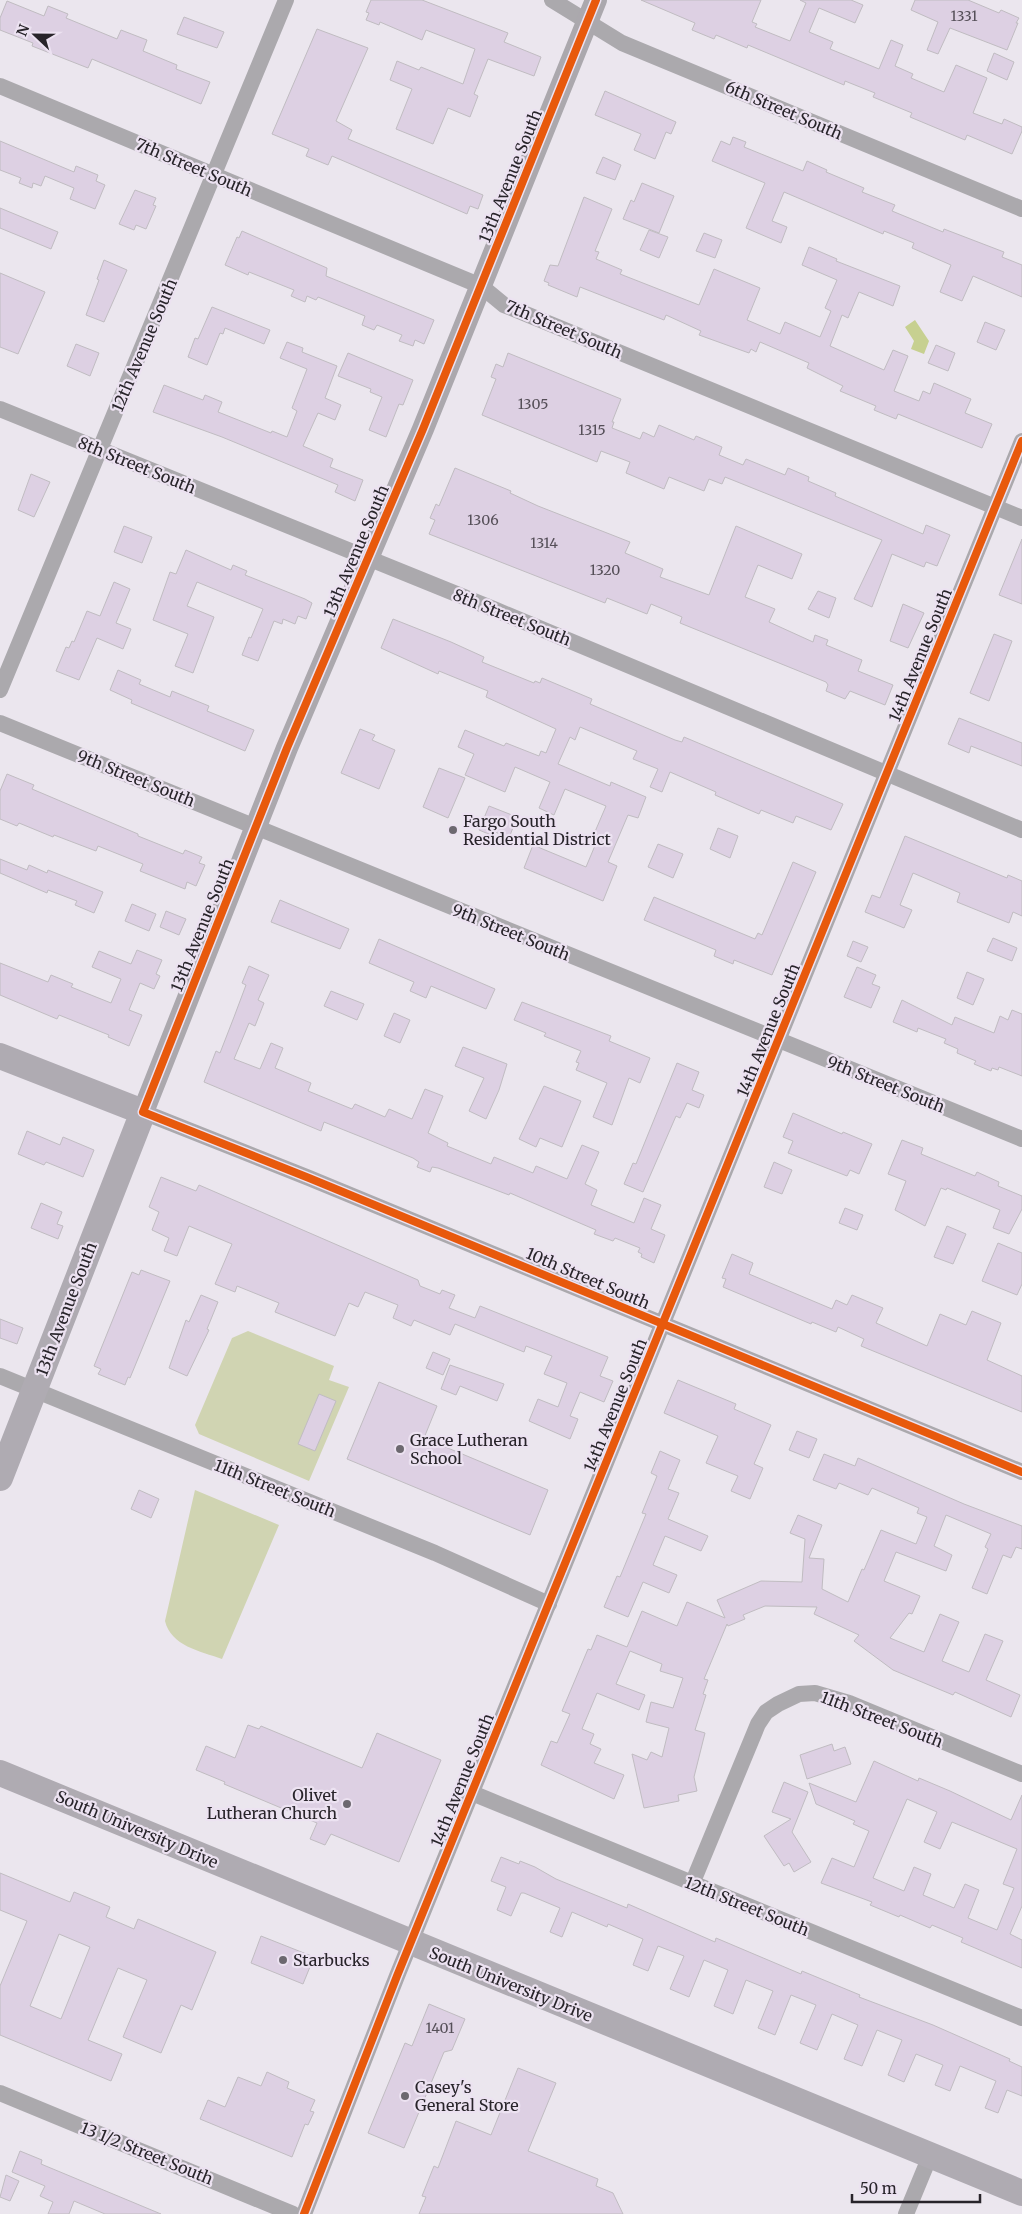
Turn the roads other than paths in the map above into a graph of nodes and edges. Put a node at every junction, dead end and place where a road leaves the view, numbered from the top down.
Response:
1 (286, 0) edge
2 (552, 0) edge
3 (596, 0) edge
4 (586, 21) junction
5 (0, 86) edge
6 (214, 175) junction
7 (1022, 209) edge
8 (481, 286) junction
9 (0, 409) edge
10 (1022, 441) edge
11 (100, 450) junction
12 (995, 507) junction
13 (1022, 518) edge
14 (368, 558) junction
15 (0, 690) edge
16 (0, 722) edge
17 (886, 774) junction
18 (255, 827) junction
19 (1022, 830) edge
20 (777, 1041) junction
21 (0, 1056) edge
22 (143, 1112) junction
23 (1022, 1139) edge
24 (663, 1325) junction
25 (0, 1376) edge
26 (34, 1390) junction
27 (1022, 1472) edge
28 (0, 1478) edge
29 (549, 1604) junction
30 (0, 1757) edge
31 (0, 1773) edge
32 (1022, 1774) edge
33 (30, 1784) junction
34 (472, 1793) junction
35 (692, 1884) junction
36 (412, 1944) junction
37 (1022, 2018) edge
38 (0, 2093) edge
39 (930, 2156) junction
40 (1022, 2194) edge
41 (293, 2214) edge
42 (304, 2214) edge
43 (906, 2214) edge

1 - 6 street, 12th Avenue South
2 - 4 street, 6th Street South
3 - 4 street, 13th Avenue South
4 - 7 street, 6th Street South
4 - 8 street, 13th Avenue South
5 - 6 street, 7th Street South
6 - 8 street, 7th Street South
6 - 11 street, 12th Avenue South
8 - 12 street, 7th Street South
8 - 14 street, 13th Avenue South
9 - 11 street, 8th Street South
10 - 12 street, 14th Avenue South
11 - 14 street, 8th Street South
11 - 15 street, 12th Avenue South
12 - 13 street, 7th Street South
12 - 17 street, 14th Avenue South
14 - 17 street, 8th Street South
14 - 18 street, 13th Avenue South
16 - 18 street, 9th Street South
17 - 19 street, 8th Street South
17 - 20 street, 14th Avenue South
18 - 20 street, 9th Street South
18 - 22 street, 13th Avenue South
20 - 23 street, 9th Street South
20 - 24 street, 14th Avenue South
21 - 22 main road, 10th Street South
22 - 24 street, 10th Street South
22 - 26 main road, 13th Avenue South
24 - 27 street, 10th Street South
24 - 29 street, 14th Avenue South
25 - 26 street, 11th Street South
26 - 28 main road, 13th Avenue South
26 - 29 street, 11th Street South
29 - 34 street, 14th Avenue South
30 - 33 main road
31 - 33 main road, South University Drive
32 - 35 street, 11th Street South
33 - 36 main road, South University Drive
34 - 35 street, 12th Street South
34 - 36 street, 14th Avenue South
35 - 37 street, 12th Street South
36 - 39 main road, South University Drive
36 - 42 street, 14th Avenue South
38 - 41 street, 13 1/2 Street South
39 - 40 main road, South University Drive
39 - 43 street

